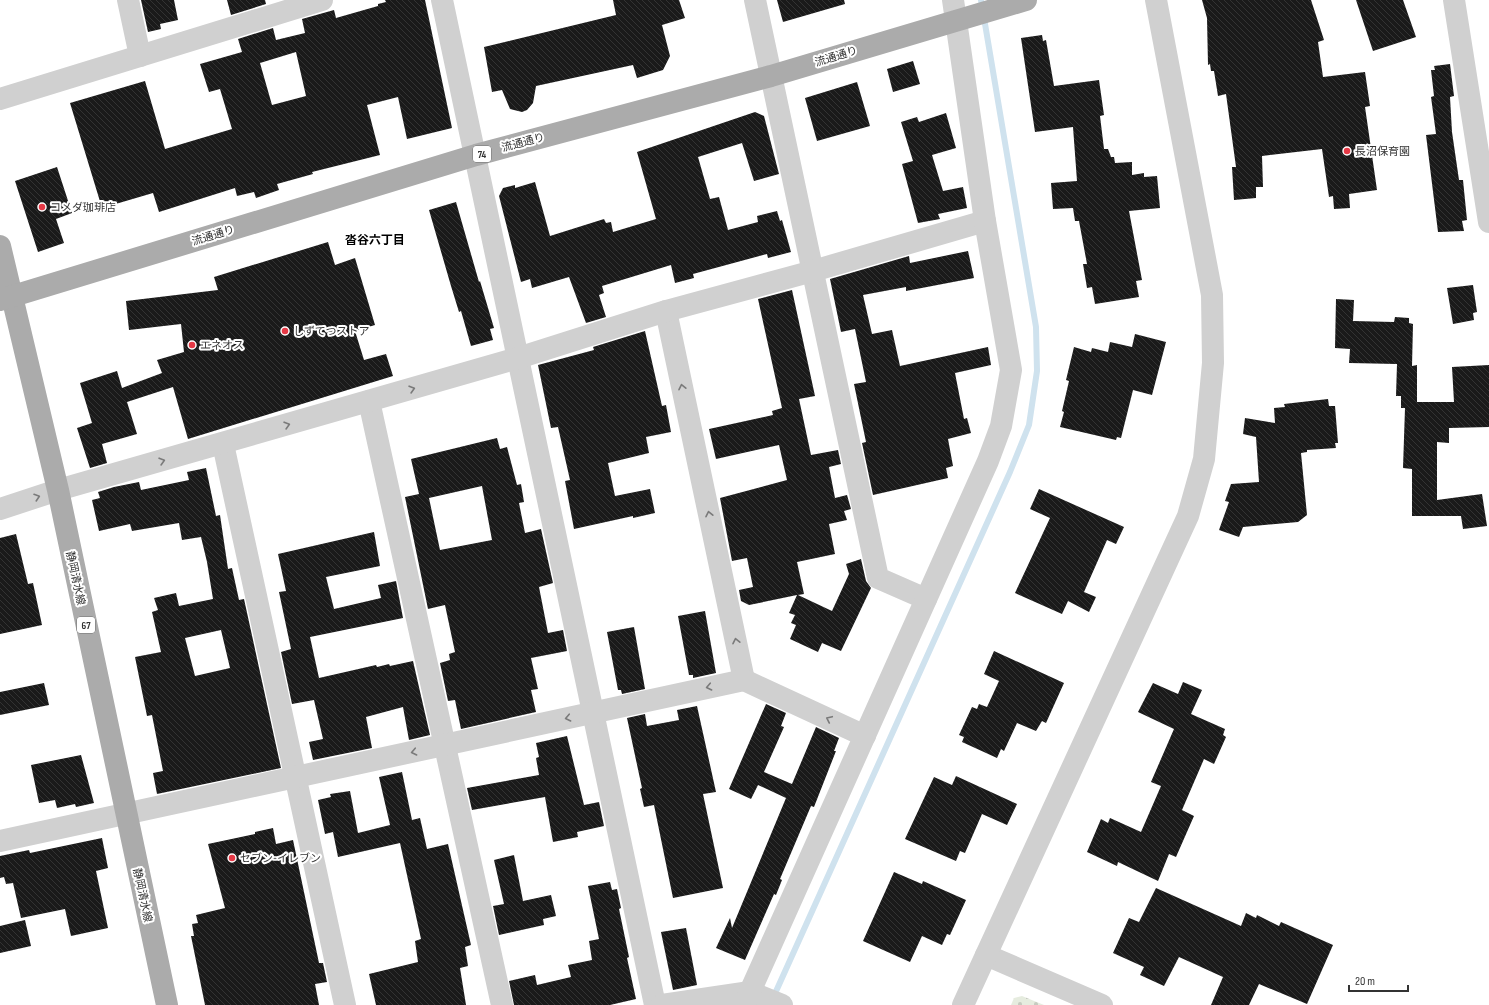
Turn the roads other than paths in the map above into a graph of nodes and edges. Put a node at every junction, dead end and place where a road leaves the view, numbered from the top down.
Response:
1 (128, 0) edge
2 (322, 0) edge
3 (442, 0) edge
4 (755, 0) edge
5 (1026, 0) edge
6 (1156, 0) edge
7 (1454, 0) edge
8 (999, 4) edge
9 (285, 6) edge
10 (958, 13) edge
11 (140, 56) junction
12 (771, 76) junction
13 (0, 99) edge
14 (476, 155) junction
15 (985, 221) junction
16 (1489, 222) edge
17 (0, 246) edge
18 (813, 271) junction
19 (6, 298) edge
20 (666, 311) junction
21 (518, 358) junction
22 (369, 401) junction
23 (223, 444) junction
24 (58, 490) junction
25 (0, 508) edge
26 (926, 599) junction
27 (744, 680) junction
28 (593, 713) junction
29 (865, 736) junction
30 (445, 745) junction
31 (295, 777) junction
32 (126, 815) junction
33 (0, 841) edge
34 (986, 955) junction
35 (751, 998) edge
36 (167, 1005) edge
37 (345, 1005) edge
38 (502, 1005) edge
39 (655, 1005) edge
40 (662, 1005) edge
41 (782, 1005) edge
42 (963, 1005) edge
43 (1102, 1005) edge

1 - 11 street
2 - 9 street
3 - 14 street
4 - 12 street
5 - 8 main road, 流通通り / 74
6 - 34 street
7 - 16 street
8 - 10 main road, 流通通り / 74
9 - 11 street
10 - 12 main road, 流通通り / 74
10 - 15 street
11 - 13 street
12 - 14 main road, 流通通り / 74
12 - 18 street
14 - 19 main road, 流通通り / 74
14 - 21 street
15 - 18 street
15 - 26 street
17 - 19 main road, 静岡清水線 / 67
18 - 20 street
18 - 26 street
19 - 24 main road, 静岡清水線 / 67
20 - 21 street
27 -> 20 street
22 -> 21 street
21 - 28 street
23 -> 22 street
22 - 30 street
24 -> 23 street
23 - 31 street
25 -> 24 street
24 - 32 main road, 静岡清水線 / 67
26 - 29 street
27 -> 28 street
29 -> 27 street
28 -> 30 street
28 - 39 street
29 - 35 street
30 -> 31 street
30 - 38 street
31 - 32 street
31 - 37 street
32 - 33 street
32 - 36 main road, 静岡清水線 / 67
34 - 42 street
34 - 43 street
35 - 40 street
35 - 41 street

